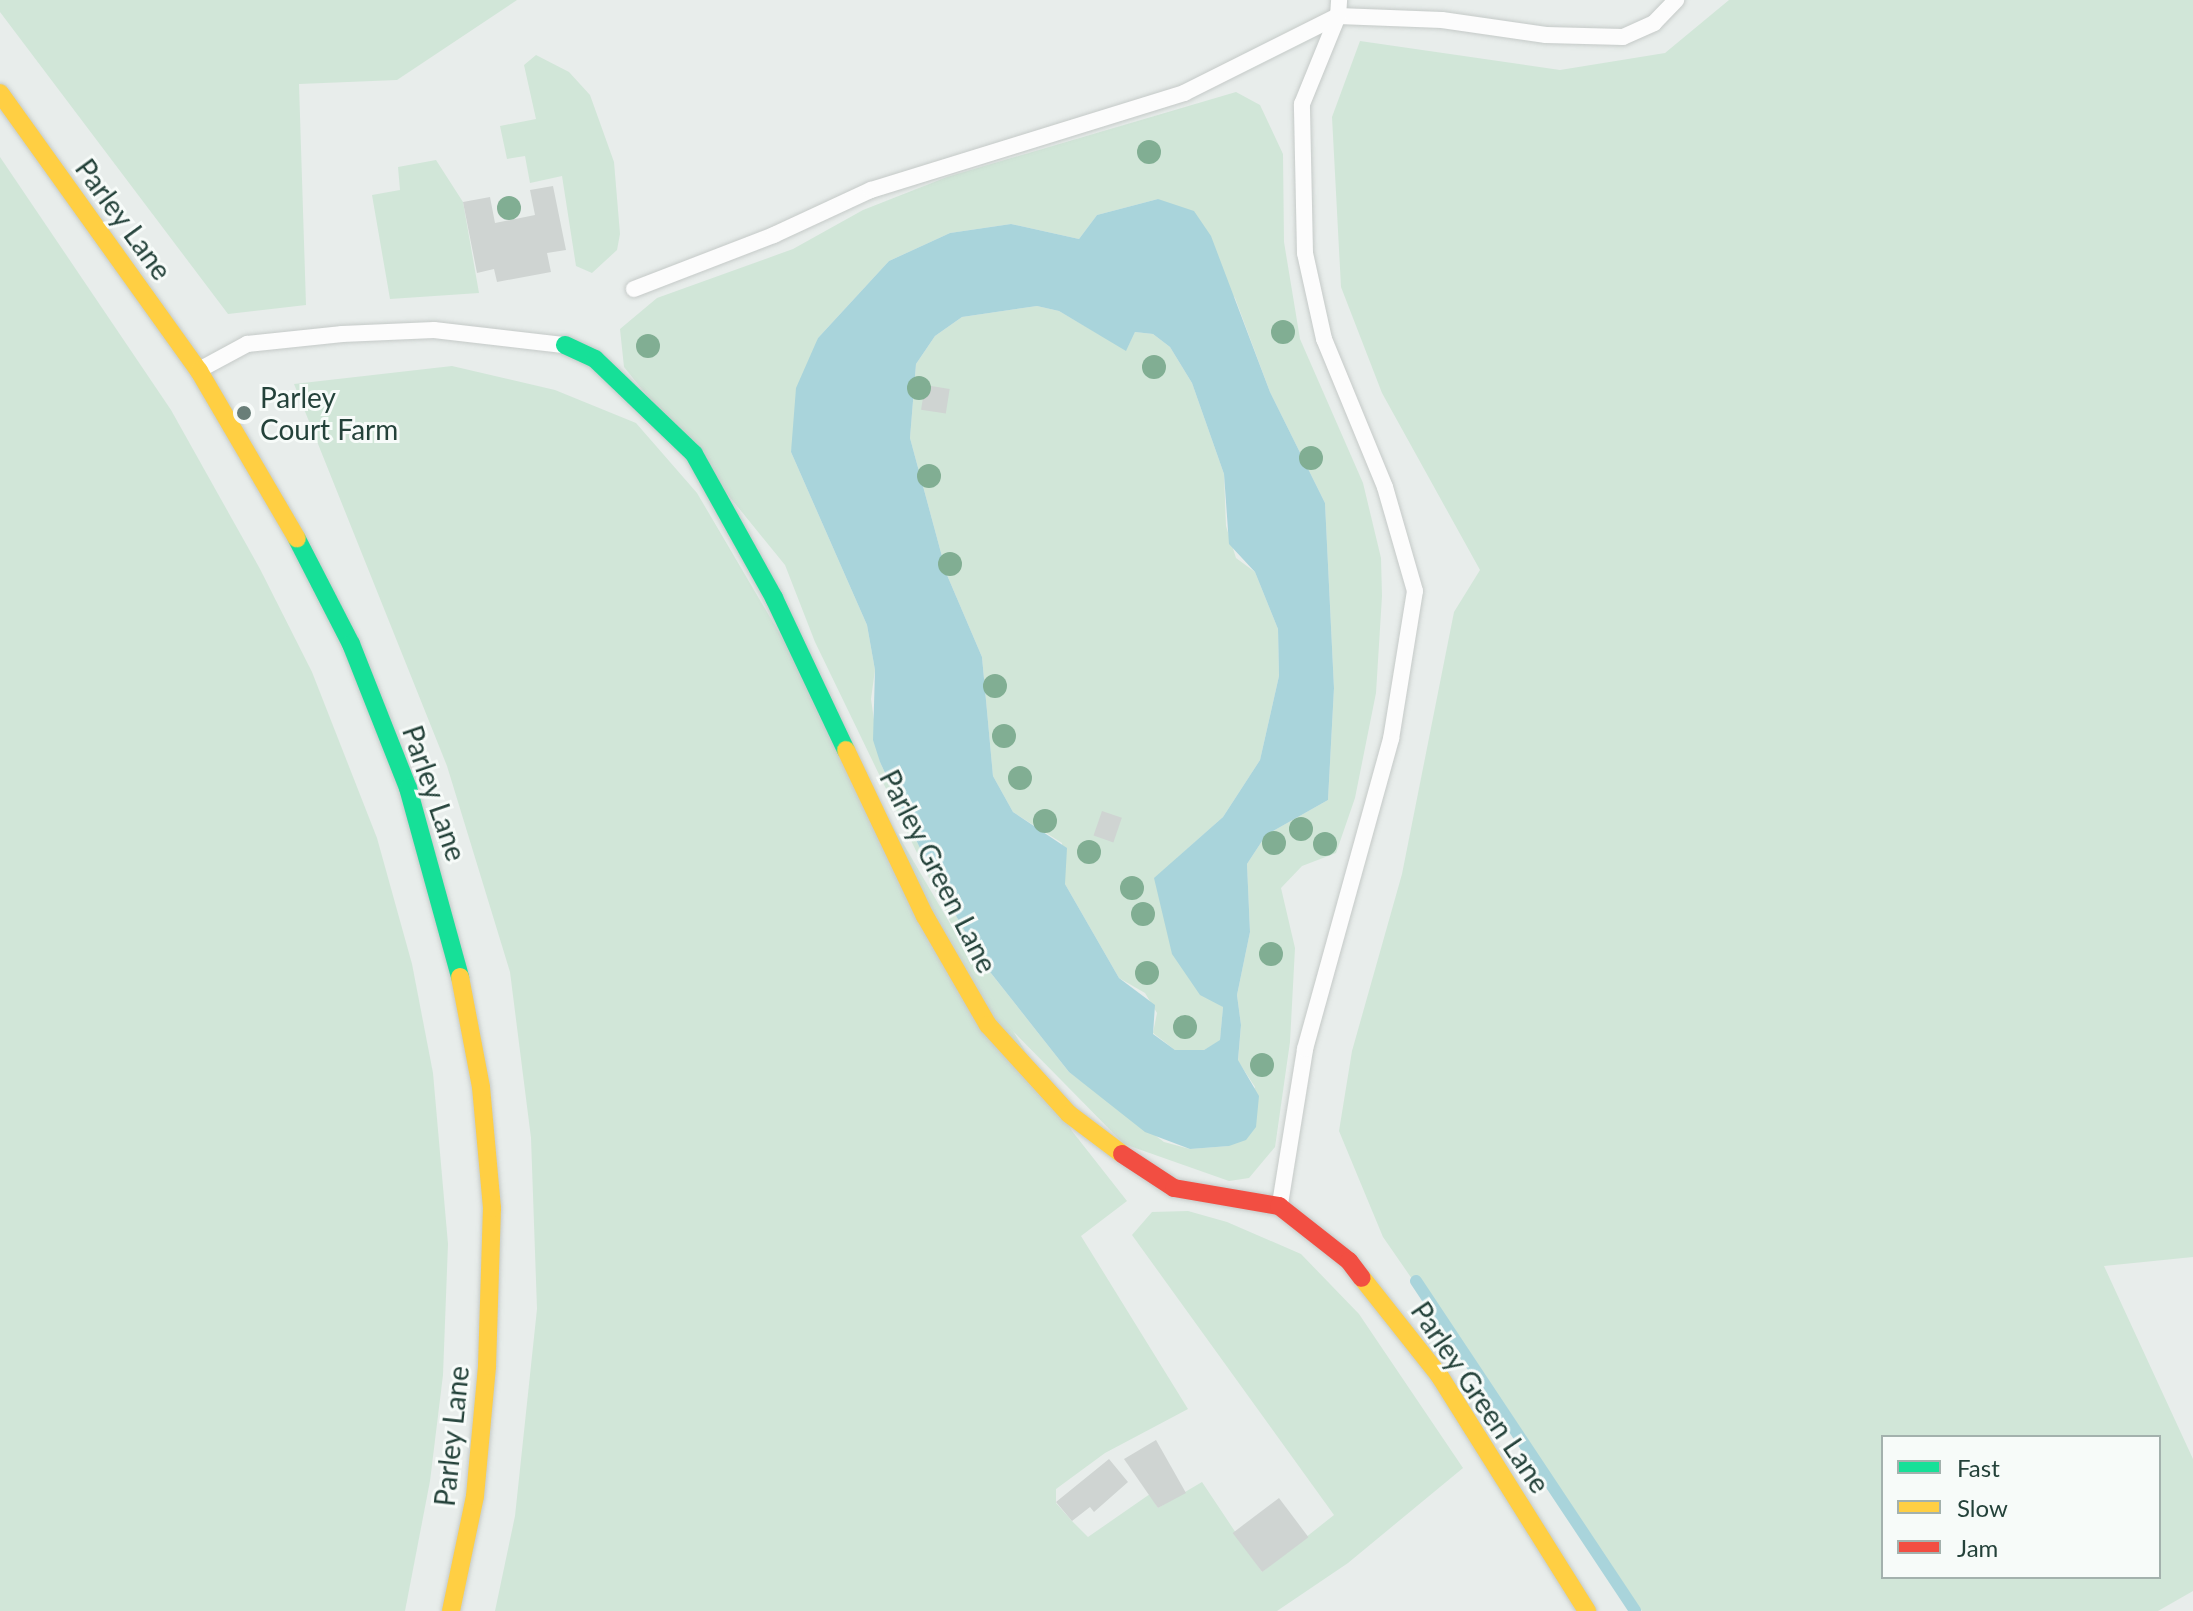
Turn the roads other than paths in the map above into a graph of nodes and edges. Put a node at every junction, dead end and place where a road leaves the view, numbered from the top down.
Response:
1 (1676, 0) edge
2 (1338, 8) edge
3 (0, 93) edge
4 (634, 289) dead end
5 (565, 345) joint
6 (199, 371) junction
7 (1279, 1206) junction
8 (451, 1611) edge
9 (1587, 1611) edge

1 - 2 lane
2 - 4 lane
2 - 7 lane
3 - 6 street, Parley Lane
5 - 6 lane, Parley Green Lane
5 - 7 street, Parley Green Lane
6 - 8 street, Parley Lane
7 - 9 street, Parley Green Lane

